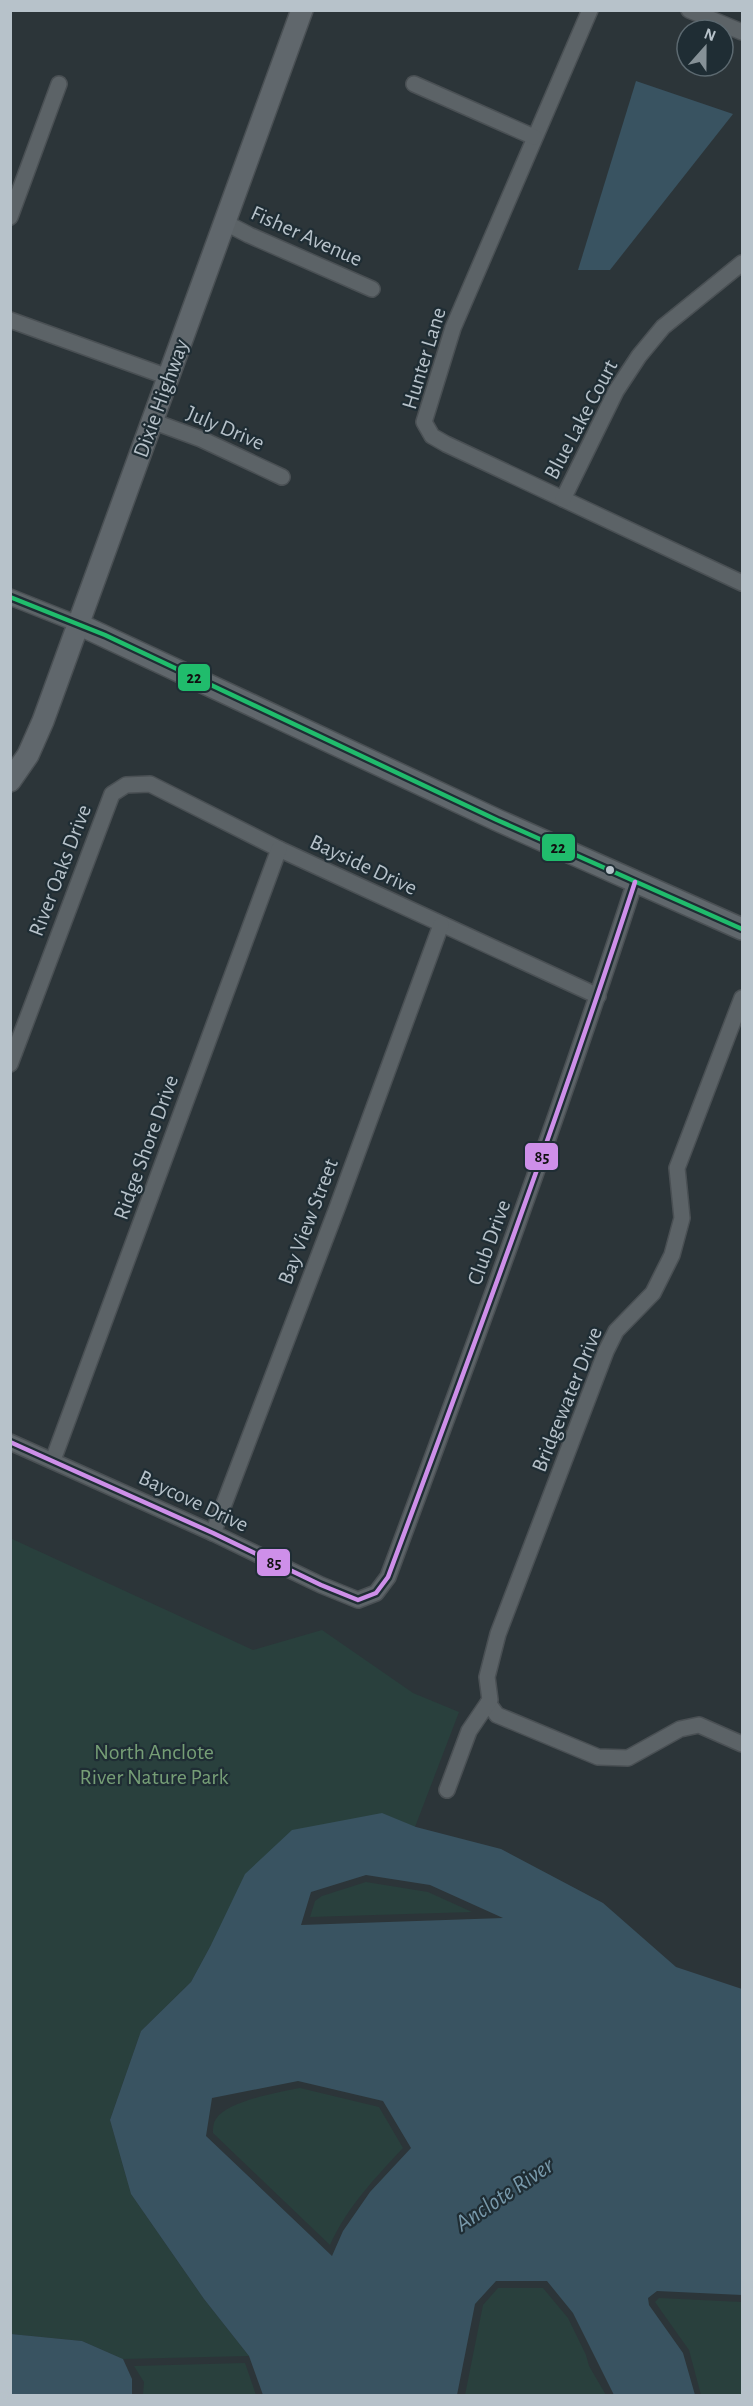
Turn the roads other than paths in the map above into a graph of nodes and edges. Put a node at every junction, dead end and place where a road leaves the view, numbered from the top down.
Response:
1 (302, 10) edge
2 (590, 10) edge
3 (689, 10) edge
4 (742, 32) edge
5 (59, 84) dead end
6 (414, 84) dead end
7 (534, 137) junction
8 (10, 217) edge
9 (224, 222) junction
10 (742, 263) edge
11 (372, 289) dead end
12 (10, 320) edge
13 (168, 376) junction
14 (152, 421) junction
15 (282, 477) dead end
16 (563, 499) junction
17 (742, 584) edge
18 (10, 597) edge
19 (78, 624) junction
20 (10, 781) edge
21 (112, 794) joint
22 (279, 849) junction
23 (635, 882) junction
24 (441, 925) junction
25 (742, 929) edge
26 (598, 996) junction
27 (742, 998) edge
28 (10, 1064) edge
29 (10, 1442) edge
30 (53, 1460) junction
31 (213, 1533) junction
32 (358, 1600) joint
33 (488, 1703) junction
34 (742, 1744) edge
35 (447, 1790) dead end

1 - 9 street, Dixie Highway
2 - 7 street, Hunter Lane
3 - 4 street
5 - 8 street
6 - 7 street
7 - 16 street, Hunter Lane
9 - 11 street, Fisher Avenue
9 - 13 street, Dixie Highway
10 - 16 street, Blue Lake Court
12 - 13 street
13 - 14 street, Dixie Highway
14 - 15 street, July Drive
14 - 19 street, Dixie Highway
16 - 17 street, Hunter Lane
18 - 19 street
19 - 20 street, Dixie Highway
19 - 23 street
21 - 22 street, Bayside Drive
21 - 28 street, River Oaks Drive
22 - 24 street, Bayside Drive
22 - 30 street, Ridge Shore Drive
23 - 25 street
23 - 26 street, Club Drive
24 - 26 street, Bayside Drive
24 - 31 street, Bay View Street
26 - 32 street, Club Drive
27 - 33 street, Bridgewater Drive
29 - 30 street, Baycove Drive
30 - 31 street, Baycove Drive
31 - 32 street, Baycove Drive
33 - 34 street
33 - 35 street

